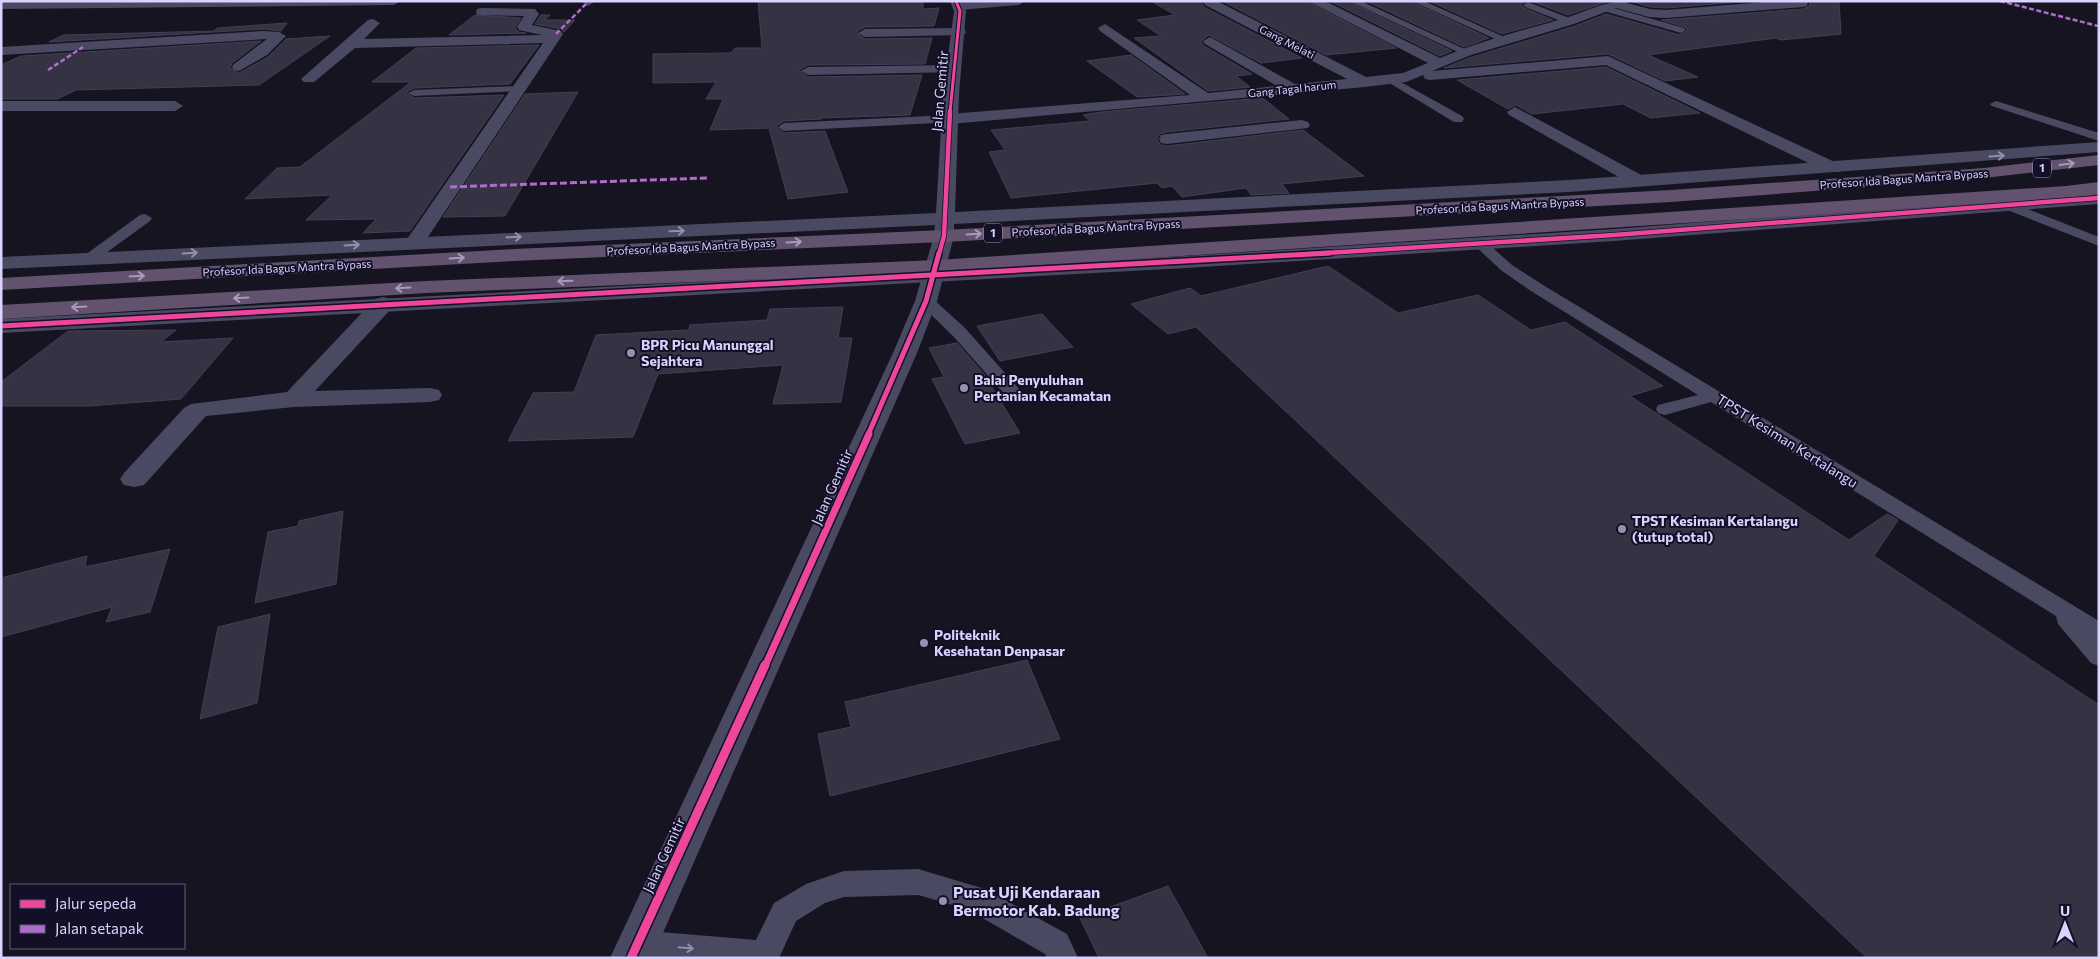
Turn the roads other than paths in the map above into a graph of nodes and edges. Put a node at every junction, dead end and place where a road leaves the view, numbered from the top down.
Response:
1 (394, 1) edge
2 (1019, 1) edge
3 (1314, 1) edge
4 (1353, 1) edge
5 (1416, 1) edge
6 (1209, 2) edge
7 (1803, 3) dead end
8 (957, 4) edge
9 (1614, 4) edge
10 (1, 5) edge
11 (1528, 5) dead end
12 (344, 12) dead end
13 (482, 12) dead end
14 (1, 18) edge
15 (1569, 20) junction
16 (373, 23) dead end
17 (1106, 28) dead end
18 (1681, 30) dead end
19 (958, 32) junction
20 (865, 33) dead end
21 (552, 39) junction
22 (1506, 40) junction
23 (1210, 41) dead end
24 (351, 44) junction
25 (1, 50) edge
26 (1460, 55) junction
27 (1438, 62) junction
28 (239, 67) dead end
29 (954, 69) junction
30 (1483, 70) junction
31 (808, 72) dead end
32 (1406, 77) junction
33 (309, 79) dead end
34 (1390, 79) junction
35 (1365, 82) junction
36 (1293, 89) junction
37 (519, 90) junction
38 (1265, 92) junction
39 (414, 94) dead end
40 (1205, 98) junction
41 (1996, 104) dead end
42 (1, 106) edge
43 (175, 106) dead end
44 (1515, 112) dead end
45 (1458, 119) dead end
46 (950, 120) junction
47 (784, 127) dead end
48 (2099, 138) edge
49 (1167, 140) dead end
50 (2099, 147) edge
51 (2099, 160) edge
52 (1931, 161) junction
53 (1833, 168) junction
54 (1984, 173) junction
55 (1639, 181) junction
56 (2099, 188) edge
57 (2099, 198) edge
58 (2010, 206) junction
59 (145, 218) dead end
60 (945, 227) junction
61 (415, 242) junction
62 (2099, 242) edge
63 (1480, 244) junction
64 (90, 258) junction
65 (1, 263) edge
66 (932, 281) junction
67 (1, 284) edge
68 (383, 304) junction
69 (1, 312) edge
70 (1, 326) edge
71 (1013, 393) dead end
72 (430, 394) dead end
73 (1714, 396) junction
74 (294, 399) junction
75 (1665, 409) dead end
76 (134, 479) dead end
77 (2056, 606) junction
78 (2096, 627) edge
79 (2099, 657) edge
80 (634, 951) edge
81 (764, 956) edge
82 (1063, 958) edge

1 - 10 street
2 - 8 street
3 - 27 street
4 - 26 lane
5 - 22 lane
6 - 35 street, Gang Melati
7 - 9 street
8 - 19 street, Jalan Gemitir
9 - 15 street, Gang Tagal harum
9 - 18 lane
11 - 15 lane
12 - 14 street
13 - 21 street
15 - 22 street, Gang Tagal harum
16 - 24 street
17 - 40 street
19 - 20 street
19 - 29 street, Jalan Gemitir
21 - 24 street
21 - 37 street
22 - 26 street, Gang Tagal harum
23 - 36 street
24 - 33 street
25 - 28 street
26 - 27 street, Gang Tagal harum
26 - 30 street
27 - 32 street, Gang Tagal harum
29 - 31 street
29 - 46 street, Jalan Gemitir
30 - 32 street
30 - 53 street
32 - 34 street, Gang Tagal harum
34 - 35 street, Gang Tagal harum
34 - 45 lane
35 - 36 street, Gang Tagal harum
36 - 38 street, Gang Tagal harum
37 - 39 lane
37 - 61 street
38 - 40 street, Gang Tagal harum
38 - 49 street
40 - 46 street, Gang Tagal harum
41 - 48 lane
42 - 43 street
44 - 55 street
46 - 47 lane
46 - 60 street, Jalan Gemitir
52 -> 50 street
54 -> 51 highway, Profesor Ida Bagus Mantra Bypass / 1
52 - 53 street
52 - 54 highway
53 - 55 street
60 -> 54 highway, Profesor Ida Bagus Mantra Bypass / 1
55 - 60 street
56 - 66 highway, Profesor Ida Bagus Mantra Bypass / 1
57 - 58 street
58 - 62 lane
58 - 63 street
59 - 64 lane
61 -> 60 street
60 - 66 street, Jalan Gemitir
67 -> 60 highway, Profesor Ida Bagus Mantra Bypass / 1
64 -> 61 street
63 - 66 street
63 - 73 lane, TPST Kesiman Kertalangu
64 - 65 street
66 - 68 street
66 -> 69 highway, Profesor Ida Bagus Mantra Bypass / 1
66 - 71 lane
66 - 80 street, Jalan Gemitir
68 - 70 street
68 - 74 street
72 - 74 street
73 - 75 lane
73 - 77 lane, TPST Kesiman Kertalangu
74 - 76 street
77 - 78 lane, TPST Kesiman Kertalangu
77 - 79 lane
80 -> 81 lane
81 - 82 lane

